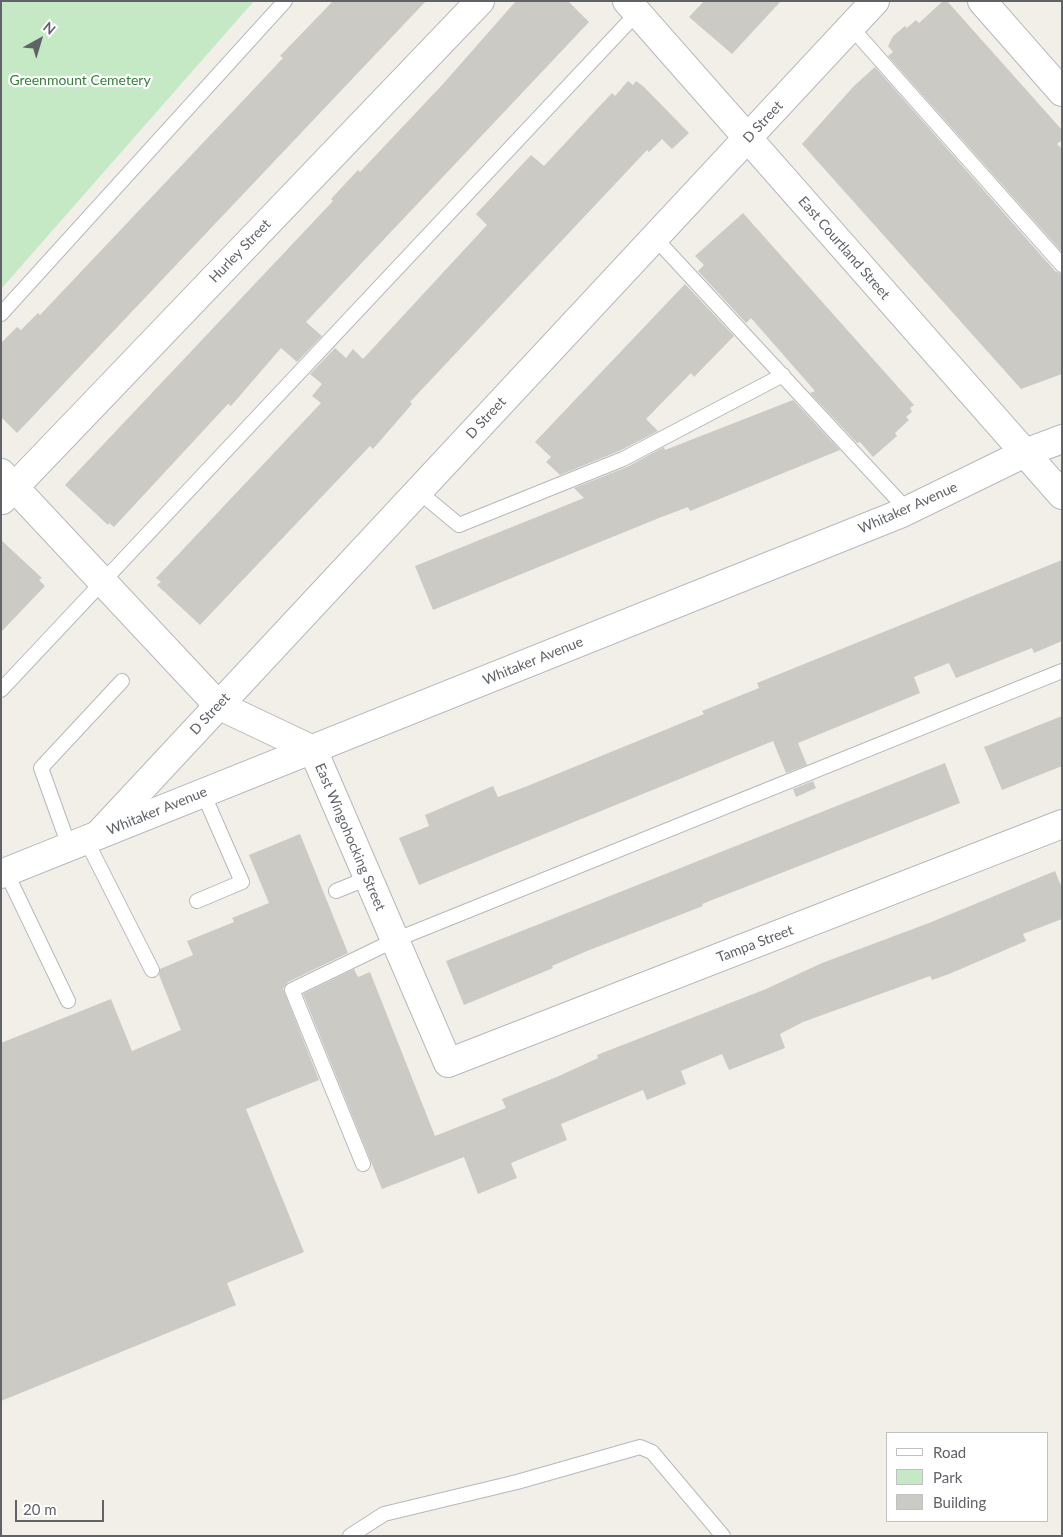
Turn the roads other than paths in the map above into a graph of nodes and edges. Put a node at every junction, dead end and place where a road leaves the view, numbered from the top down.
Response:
1 (285, 1) edge
2 (480, 1) edge
3 (875, 1) edge
4 (982, 1) edge
5 (632, 7) edge
6 (851, 27) junction
7 (1062, 92) edge
8 (748, 139) junction
9 (655, 238) junction
10 (1062, 265) edge
11 (1, 314) edge
12 (783, 375) junction
13 (1062, 440) edge
14 (1025, 453) junction
15 (5, 487) edge
16 (418, 491) junction
17 (1062, 495) edge
18 (907, 510) junction
19 (103, 583) junction
20 (1062, 671) edge
21 (122, 681) dead end
22 (1, 690) edge
23 (218, 705) junction
24 (313, 750) junction
25 (203, 793) junction
26 (1062, 824) edge
27 (84, 840) junction
28 (3, 873) edge
29 (368, 878) junction
30 (336, 891) dead end
31 (197, 901) dead end
32 (395, 940) junction
33 (152, 970) dead end
34 (68, 1001) dead end
35 (448, 1063) joint
36 (364, 1164) dead end
37 (350, 1536) edge
38 (722, 1536) edge

1 - 11 lane
2 - 15 street, Hurley Street
3 - 6 street, D Street
4 - 7 street
5 - 8 street, East Courtland Street
5 - 19 lane
6 - 8 street, D Street
6 - 10 lane
8 - 9 street, D Street
8 - 14 street, East Courtland Street
9 - 12 lane
9 - 16 street, D Street
12 - 16 lane
12 - 18 lane
13 - 14 street, Whitaker Avenue
14 - 17 street, East Courtland Street
14 - 18 street, Whitaker Avenue
15 - 19 street, East Wingohocking Street
16 - 23 street, D Street
18 - 24 street, Whitaker Avenue
19 - 22 lane
19 - 23 street, East Wingohocking Street
20 - 32 lane
21 - 27 lane
23 - 24 street, East Wingohocking Street
23 - 27 street, D Street
24 - 25 street, Whitaker Avenue
24 - 29 street, East Wingohocking Street
25 - 27 street, Whitaker Avenue
25 - 31 lane
26 - 35 street, Tampa Street
27 - 28 street, Whitaker Avenue
27 - 33 lane
28 - 34 lane
29 - 30 lane
29 - 32 street, East Wingohocking Street
32 - 35 street, East Wingohocking Street
32 - 36 lane
37 - 38 lane

